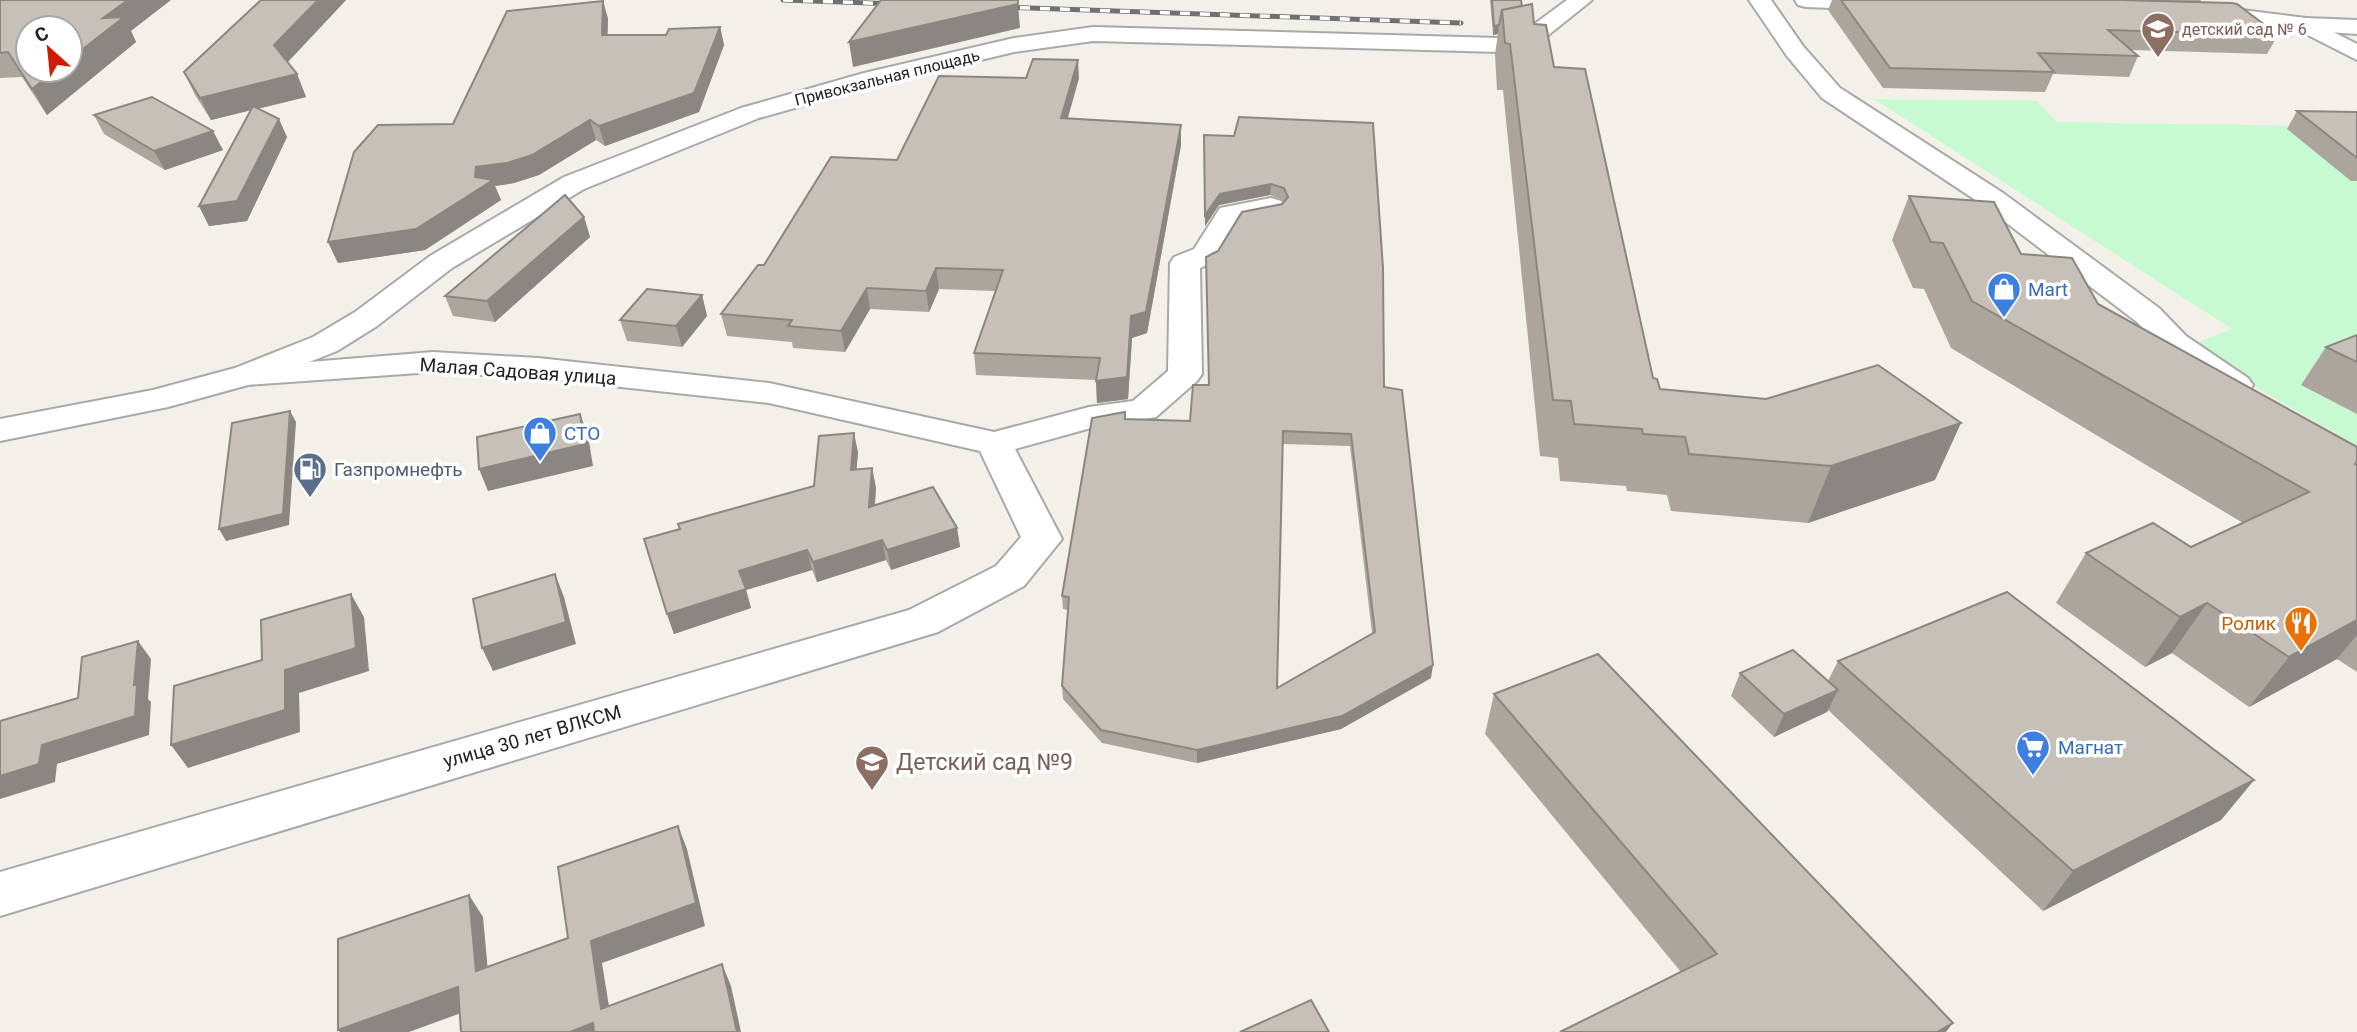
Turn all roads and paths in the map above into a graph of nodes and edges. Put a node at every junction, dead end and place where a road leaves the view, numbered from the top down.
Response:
1 (1581, 0) edge
2 (1760, 0) edge
3 (1806, 0) edge
4 (1908, 3) edge
5 (2176, 11) edge
6 (2306, 25) junction
7 (2357, 27) edge
8 (2357, 40) edge
9 (2357, 53) edge
10 (1271, 207) edge
11 (247, 375) junction
12 (2256, 399) edge
13 (0, 430) edge
14 (994, 443) junction
15 (0, 894) edge

1 - 11 street, Привокзальная площадь
2 - 12 street
3 - 4 street
5 - 6 street
6 - 7 street
6 - 8 street
6 - 9 street
10 - 14 street, Малая Садовая улица
11 - 13 street, Малая Садовая улица
11 - 14 street, Малая Садовая улица
14 - 15 street, улица 30 лет ВЛКСМ

